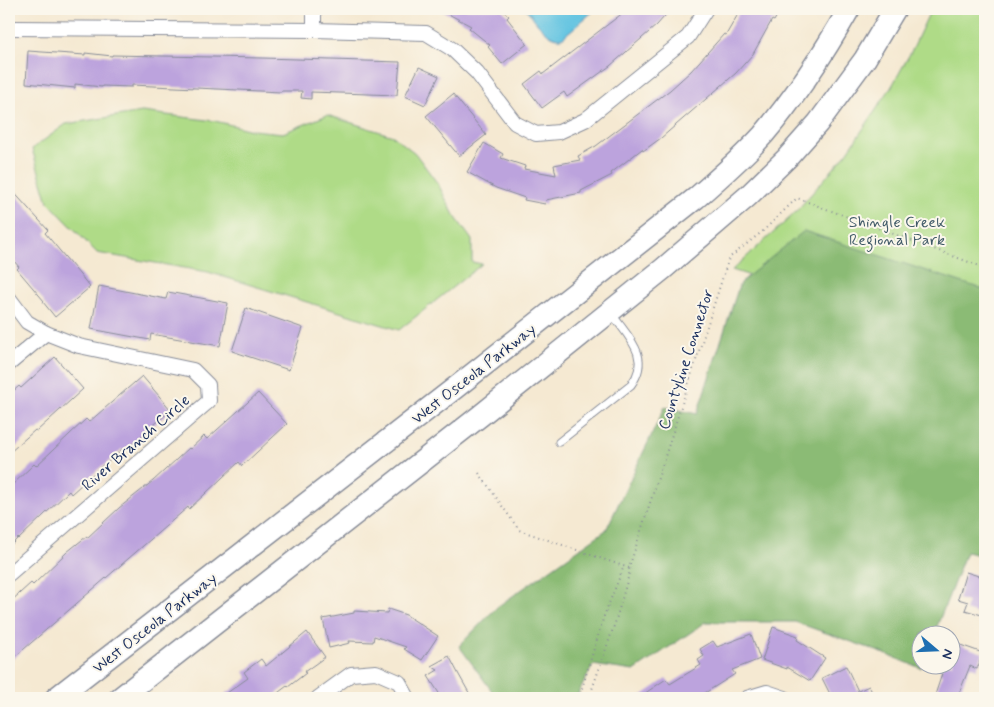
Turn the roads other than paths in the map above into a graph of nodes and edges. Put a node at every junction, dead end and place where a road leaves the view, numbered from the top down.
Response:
1 (314, 9) edge
2 (706, 9) edge
3 (849, 9) edge
4 (895, 9) edge
5 (9, 28) edge
6 (314, 30) junction
7 (9, 298) edge
8 (610, 312) junction
9 (46, 333) junction
10 (9, 364) edge
11 (559, 442) dead end
12 (9, 574) edge
13 (56, 698) edge
14 (120, 698) edge
15 (318, 698) edge
16 (408, 698) edge
17 (747, 698) edge
18 (785, 698) edge

1 - 6 street
2 - 6 street
3 - 13 main road, West Osceola Parkway
4 - 8 main road
5 - 6 street
7 - 9 street, River Branch Circle
8 - 11 lane
8 - 14 main road
9 - 10 street
9 - 12 street, River Branch Circle
15 - 16 street
17 - 18 street

